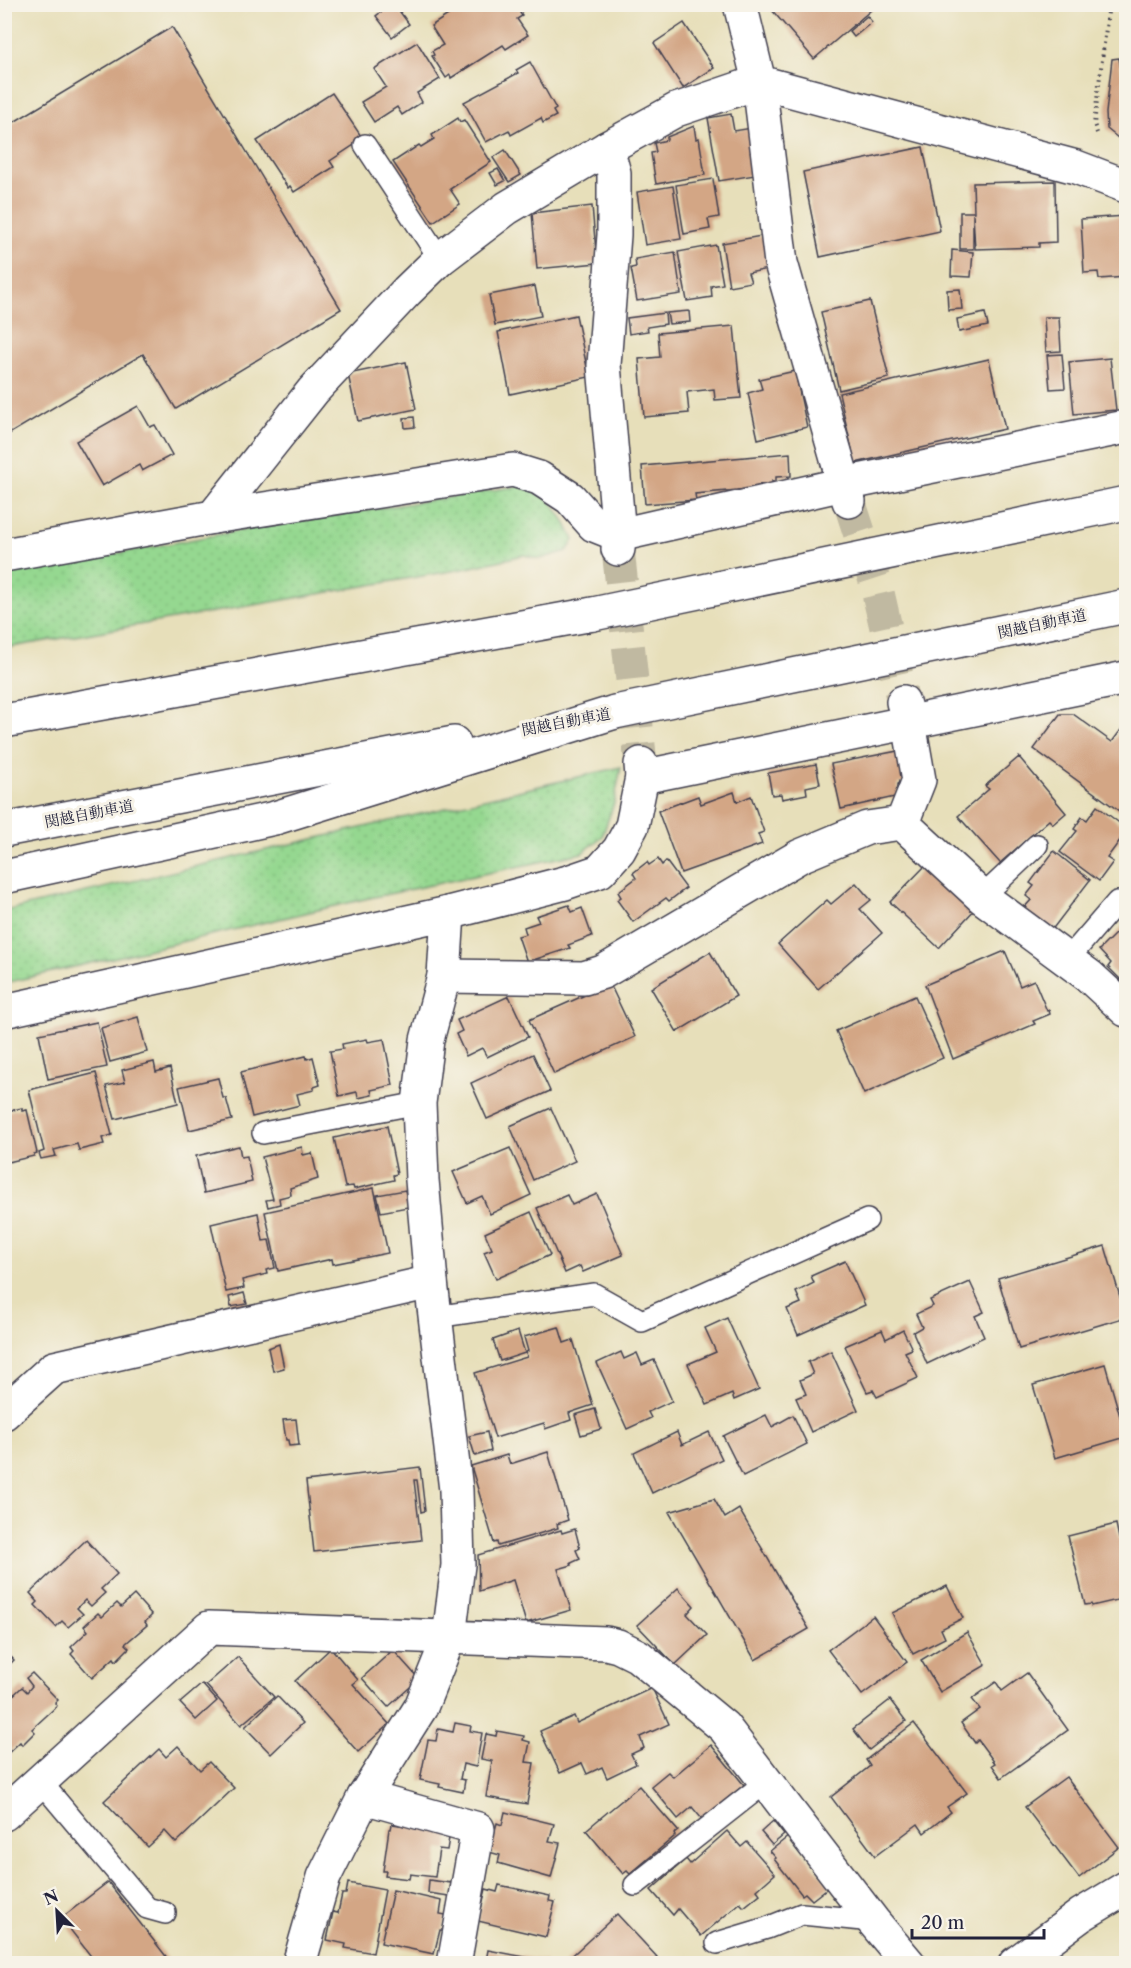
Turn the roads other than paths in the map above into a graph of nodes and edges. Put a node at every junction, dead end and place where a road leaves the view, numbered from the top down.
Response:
1 (740, 4) edge
2 (759, 82) junction
3 (365, 145) dead end
4 (607, 148) junction
5 (1126, 186) edge
6 (440, 259) junction
7 (1126, 427) edge
8 (847, 493) junction
9 (1126, 503) edge
10 (213, 517) junction
11 (618, 542) junction
12 (4, 555) edge
13 (1126, 606) edge
14 (1126, 678) edge
15 (615, 712) junction
16 (906, 713) junction
17 (4, 721) edge
18 (902, 823) junction
19 (4, 830) edge
20 (1036, 845) dead end
21 (4, 877) edge
22 (982, 897) junction
23 (1117, 902) dead end
24 (448, 913) junction
25 (1068, 959) junction
26 (444, 976) junction
27 (4, 1011) edge
28 (1126, 1011) edge
29 (419, 1103) junction
30 (263, 1133) dead end
31 (867, 1220) dead end
32 (431, 1282) junction
33 (435, 1317) junction
34 (4, 1413) edge
35 (449, 1637) junction
36 (40, 1781) junction
37 (766, 1782) junction
38 (364, 1797) junction
39 (4, 1814) edge
40 (635, 1885) dead end
41 (1126, 1888) edge
42 (165, 1913) dead end
43 (873, 1921) junction
44 (717, 1943) dead end
45 (299, 1964) edge
46 (454, 1964) edge
47 (909, 1964) edge
48 (1015, 1964) edge

1 - 2 main road
2 - 4 main road
2 - 5 main road
2 - 8 main road
3 - 6 lane
4 - 6 main road
4 - 11 main road
6 - 10 main road
7 - 8 main road
8 - 11 main road
9 - 17 main road, bridge
10 - 11 main road
10 - 12 main road
13 - 15 main road, 関越自動車道, bridge
14 - 16 main road
15 - 19 main road, 関越自動車道
15 - 21 main road
16 - 18 main road
16 - 24 main road
18 - 22 main road
18 - 26 main road
20 - 22 lane
22 - 25 main road
23 - 25 lane
24 - 26 main road
24 - 27 main road
25 - 28 main road
26 - 29 main road
29 - 30 lane
29 - 32 main road
31 - 33 lane
32 - 33 main road
32 - 34 main road
33 - 35 main road
35 - 36 main road
35 - 37 main road
35 - 38 main road
36 - 39 main road
36 - 42 lane
37 - 40 lane
37 - 43 main road
38 - 45 main road
38 - 46 main road
41 - 48 main road
43 - 44 lane
43 - 47 main road

